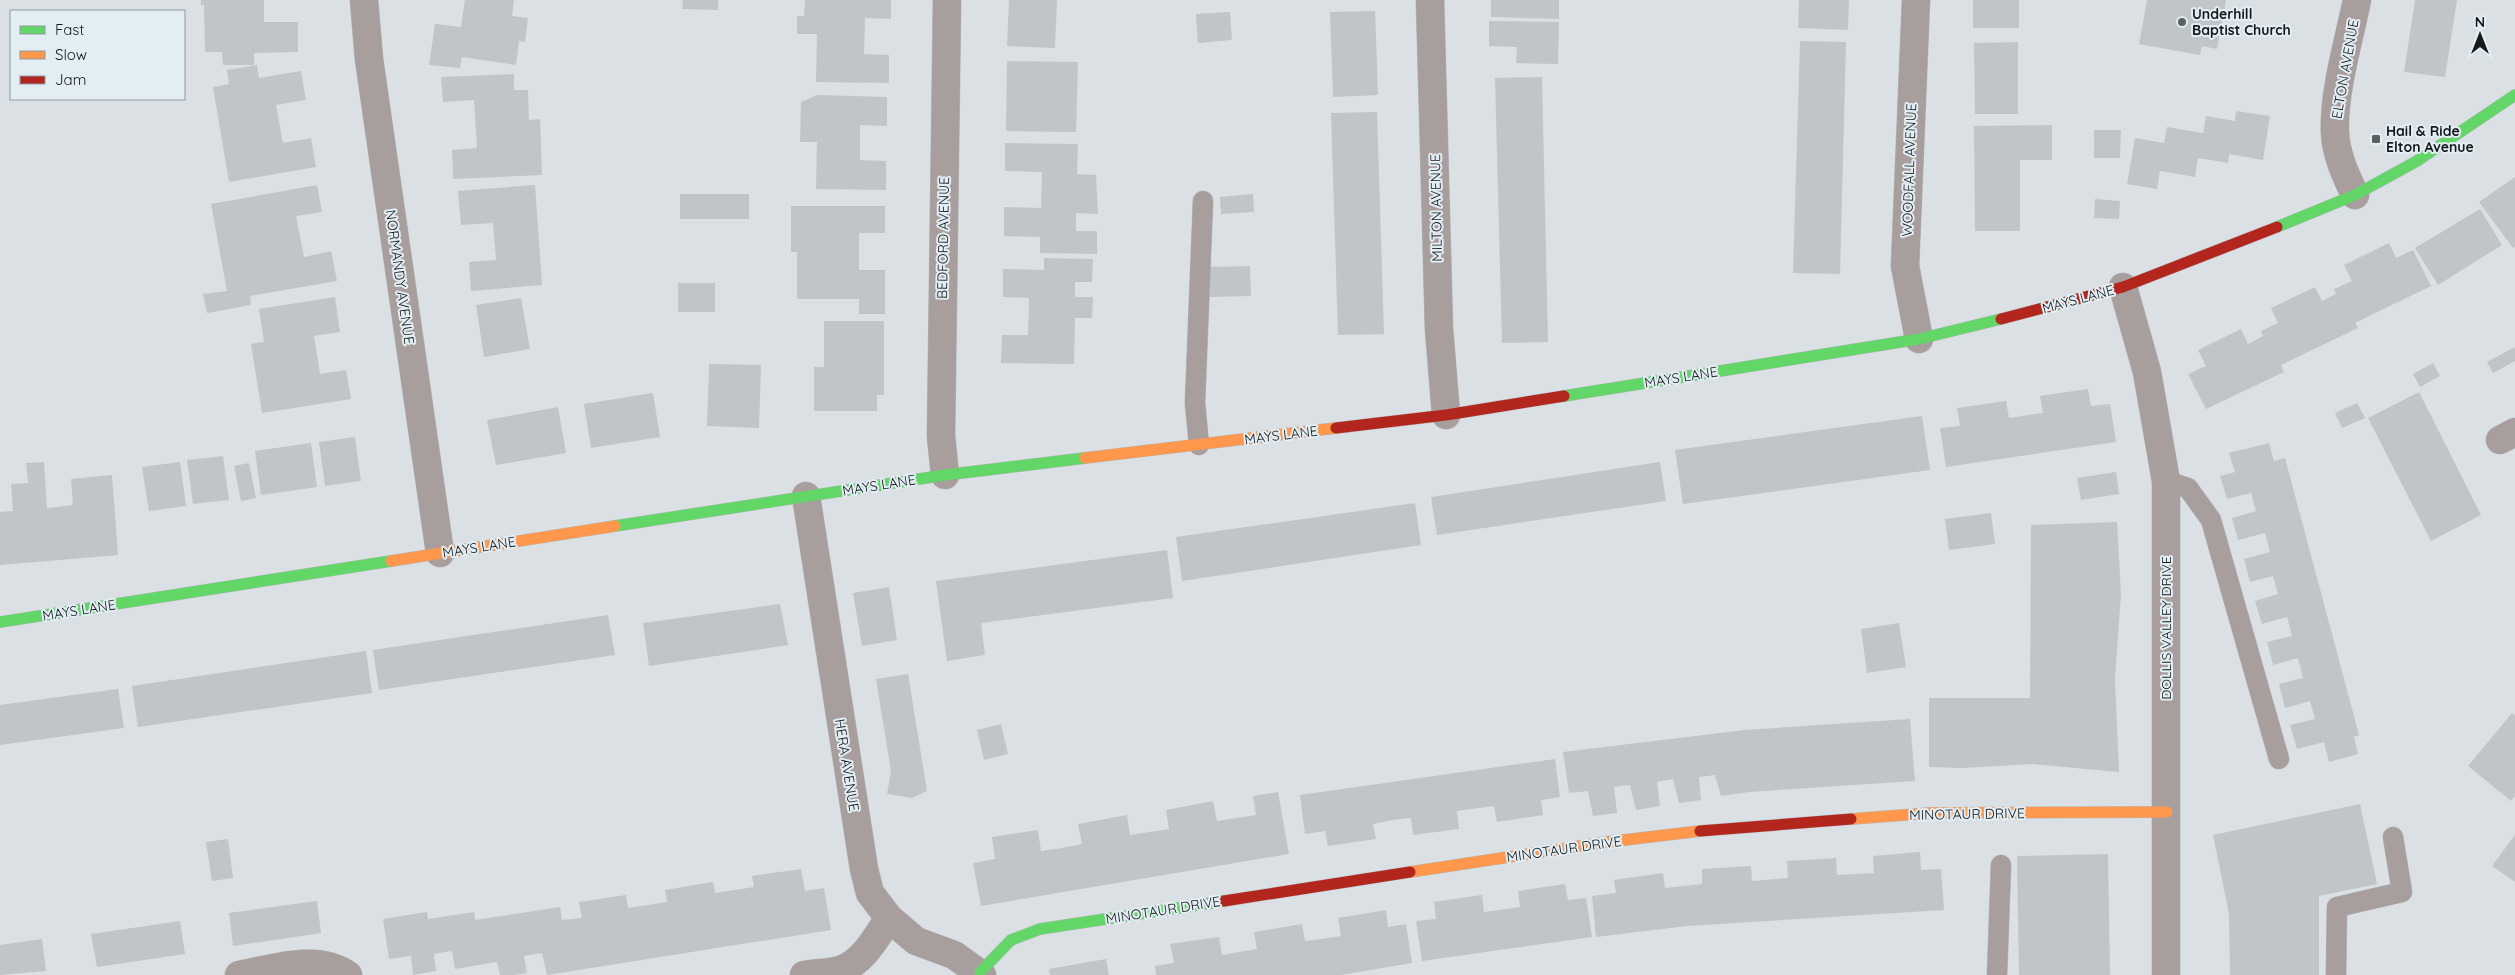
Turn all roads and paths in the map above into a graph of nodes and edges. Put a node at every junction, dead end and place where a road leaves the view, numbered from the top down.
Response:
1 (364, 0) edge
2 (947, 0) edge
3 (1430, 0) edge
4 (1916, 0) edge
5 (2357, 0) edge
6 (2515, 95) edge
7 (2355, 196) junction
8 (1203, 201) dead end
9 (2122, 287) junction
10 (1919, 339) junction
11 (1446, 415) junction
12 (1199, 445) junction
13 (945, 475) junction
14 (2166, 480) junction
15 (806, 496) junction
16 (440, 553) junction
17 (0, 622) edge
18 (2279, 759) dead end
19 (2167, 812) junction
20 (2393, 837) dead end
21 (2001, 865) dead end
22 (888, 918) junction
23 (815, 974) edge
24 (981, 974) edge
25 (238, 975) edge
26 (348, 975) edge
27 (1997, 975) edge
28 (2166, 975) edge
29 (2336, 975) edge

1 - 16 street, NORMANDY AVENUE
2 - 13 street, BEDFORD AVENUE
3 - 11 street, MILTON AVENUE
4 - 10 street, WOODFALL AVENUE
5 - 7 street, ELTON AVENUE
6 - 7 street, MAYS LANE
7 - 9 street, MAYS LANE
8 - 12 lane
9 - 10 street, MAYS LANE
9 - 14 street, DOLLIS VALLEY DRIVE
10 - 11 street, MAYS LANE
11 - 12 street, MAYS LANE
12 - 13 street, MAYS LANE
13 - 15 street, MAYS LANE
14 - 18 lane
14 - 19 street, DOLLIS VALLEY DRIVE
15 - 16 street, MAYS LANE
15 - 22 street, HERA AVENUE
16 - 17 street, MAYS LANE
19 - 24 street, MINOTAUR DRIVE
19 - 28 street, DOLLIS VALLEY DRIVE
20 - 29 lane
21 - 27 lane
22 - 23 street
22 - 24 street, HERA AVENUE
25 - 26 street

